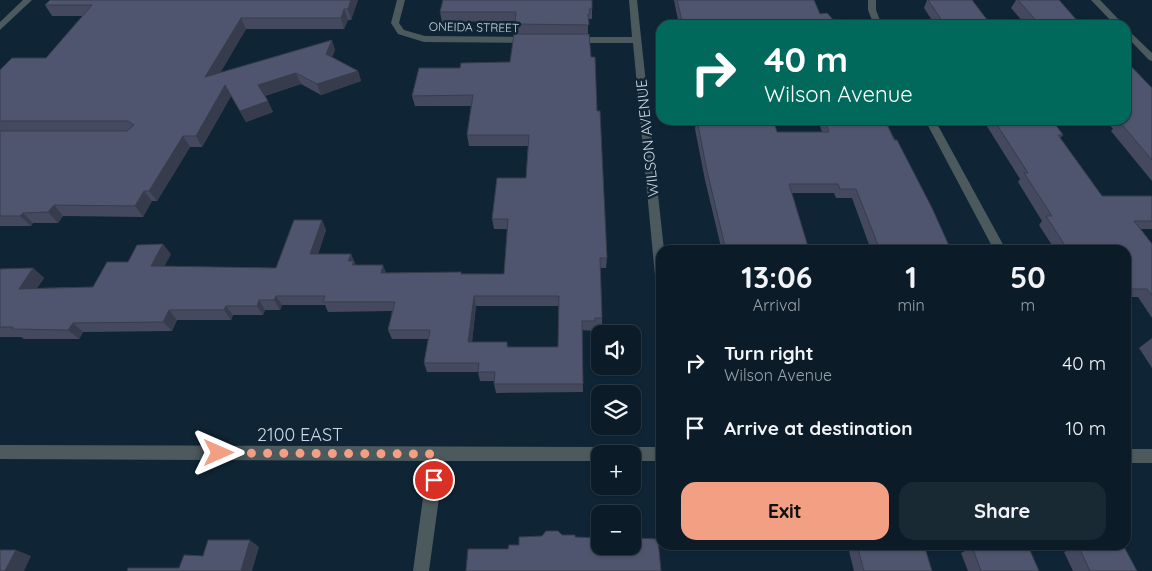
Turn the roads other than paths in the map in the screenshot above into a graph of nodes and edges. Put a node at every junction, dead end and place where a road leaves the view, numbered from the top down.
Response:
1 (28, 0) edge
2 (401, 0) edge
3 (633, 0) edge
4 (872, 0) edge
5 (1095, 0) edge
6 (876, 20) edge
7 (1115, 20) edge
8 (0, 27) edge
9 (1131, 36) edge
10 (539, 40) edge
11 (559, 40) edge
12 (637, 40) junction
13 (1152, 58) edge
14 (933, 125) edge
15 (658, 245) edge
16 (997, 245) edge
17 (0, 452) edge
18 (437, 454) junction
19 (591, 454) edge
20 (641, 454) edge
21 (656, 454) edge
22 (1131, 456) edge
23 (1152, 456) edge
24 (421, 571) edge

1 - 8 street
2 - 10 street, ONEIDA STREET
3 - 12 street, WILSON AVENUE
4 - 6 street
5 - 7 street
9 - 13 street
11 - 12 street
12 - 15 street, WILSON AVENUE
14 - 16 street
17 - 18 street, 2100 EAST
18 - 19 street, 2100 EAST
18 - 24 street
20 - 21 street
22 - 23 street

